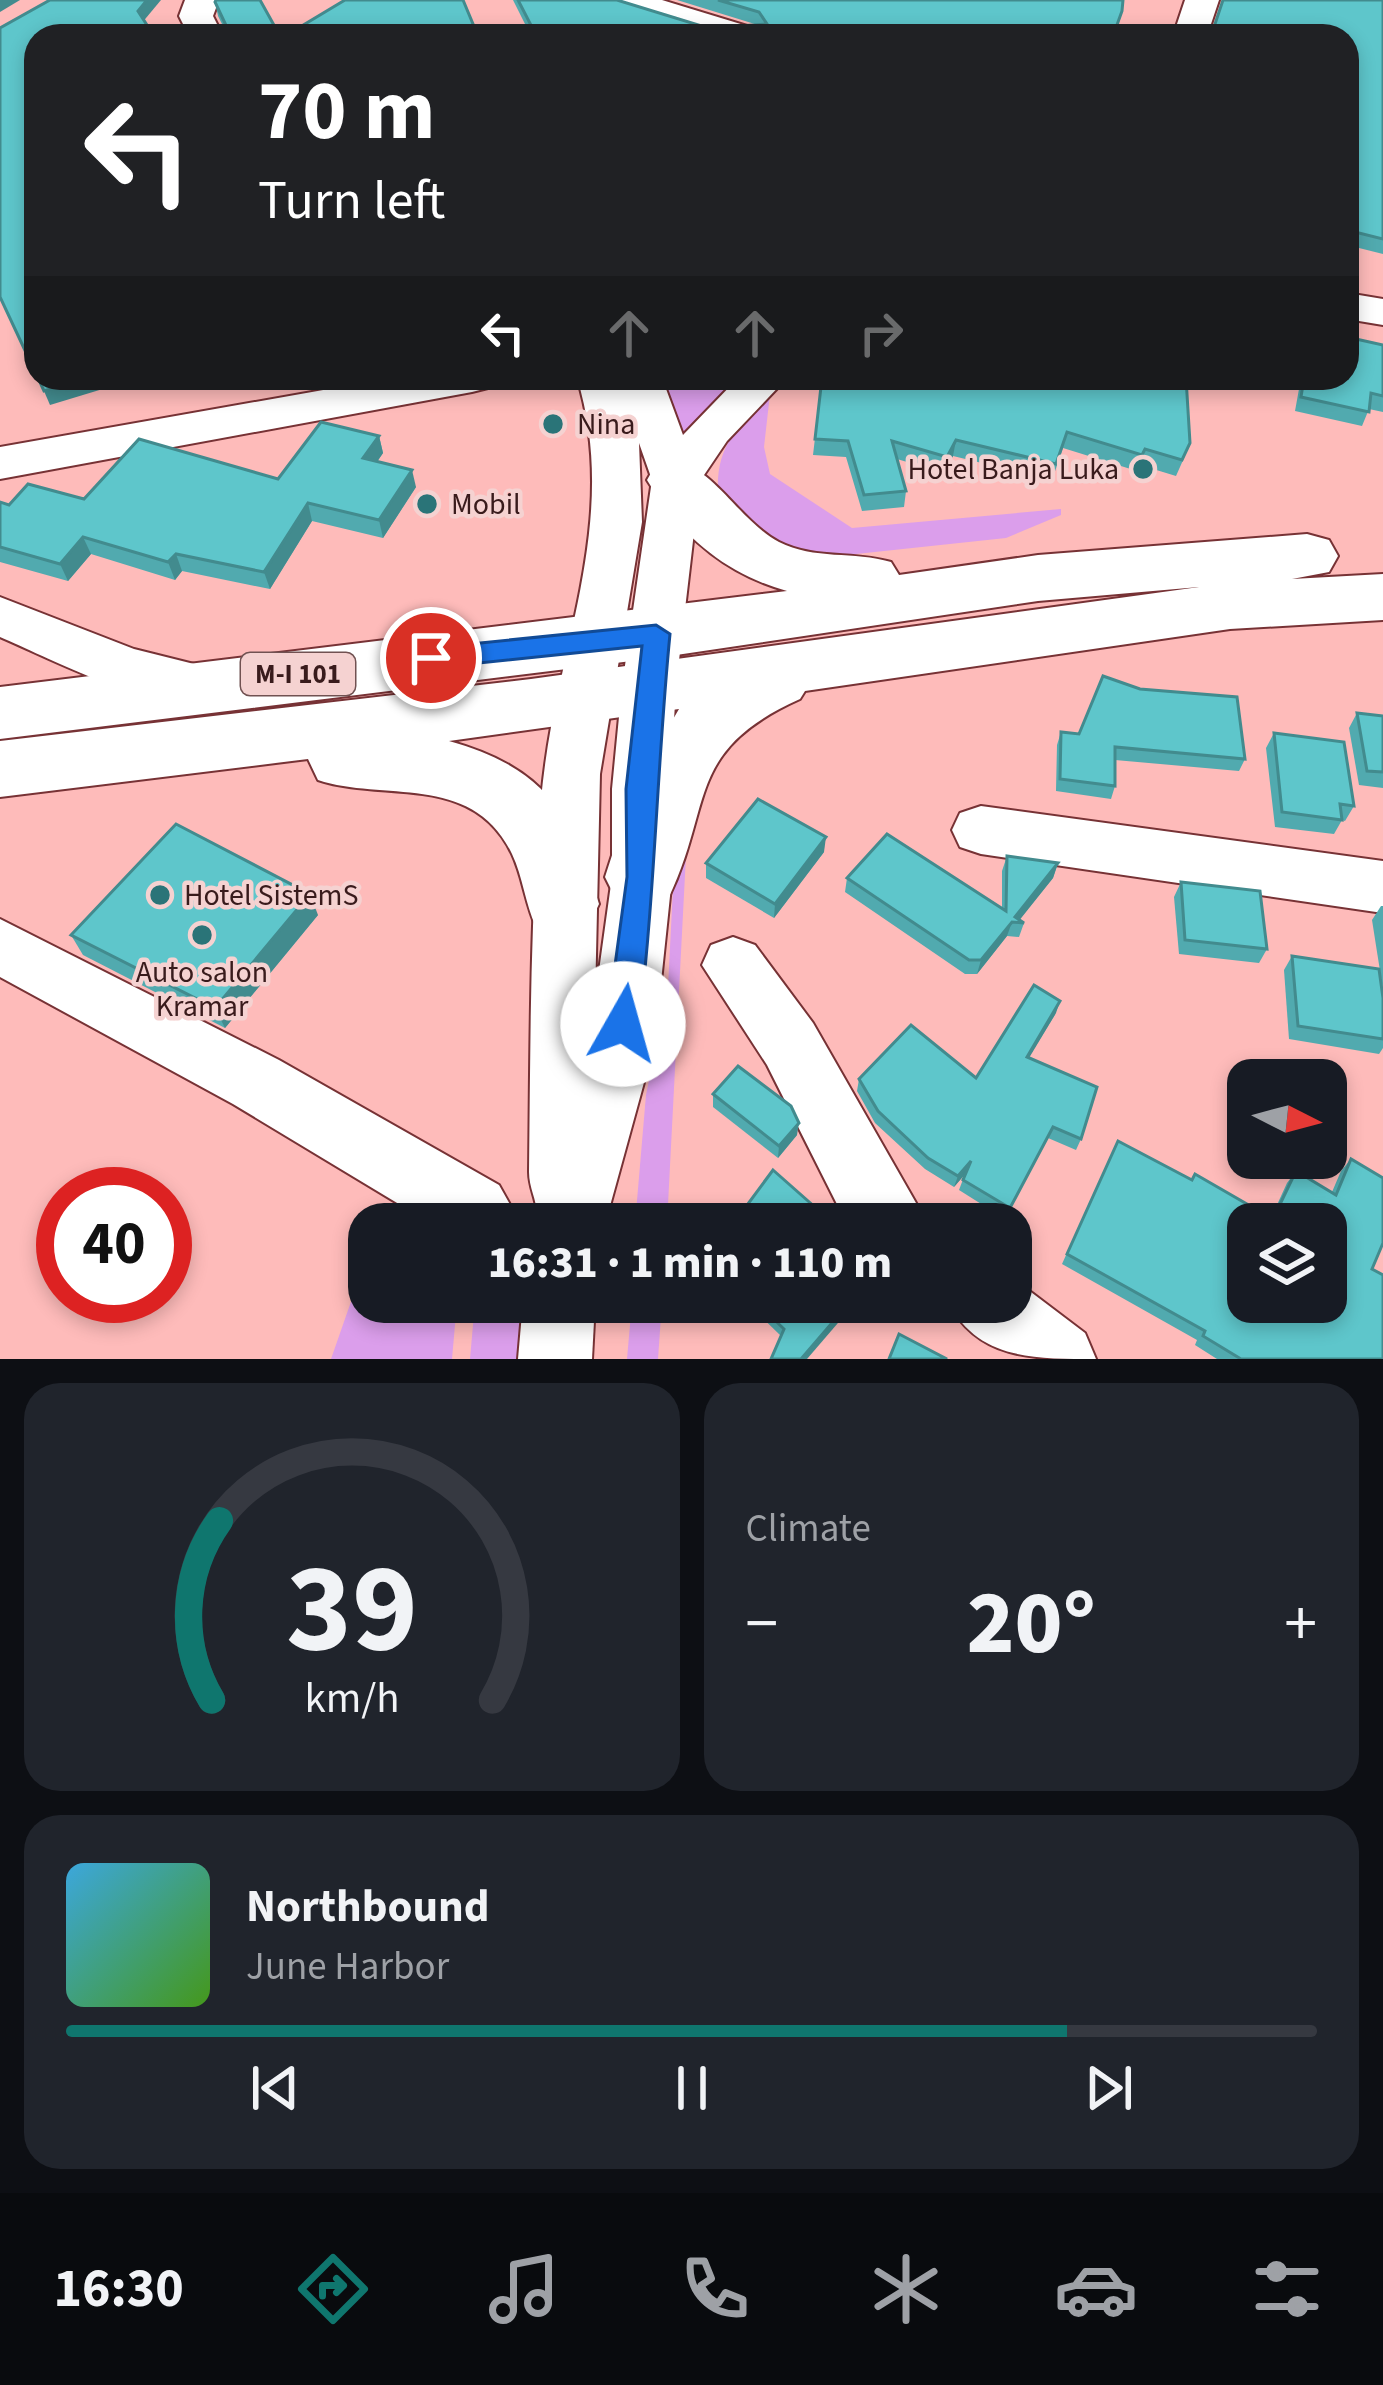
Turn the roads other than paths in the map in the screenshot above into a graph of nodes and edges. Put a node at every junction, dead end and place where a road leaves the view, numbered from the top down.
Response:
1 (627, 0) edge
2 (706, 24) edge
3 (372, 390) edge
4 (602, 390) edge
5 (644, 390) edge
6 (753, 390) edge
7 (0, 463) edge
8 (676, 480) junction
9 (1383, 555) edge
10 (1028, 580) junction
11 (1383, 597) edge
12 (0, 616) edge
13 (622, 664) junction
14 (832, 664) junction
15 (199, 685) junction
16 (0, 712) edge
17 (88, 762) junction
18 (0, 769) edge
19 (981, 830) dead end
20 (642, 877) junction
21 (1383, 887) edge
22 (562, 904) junction
23 (0, 946) edge
24 (734, 965) dead end
25 (462, 1203) edge
26 (567, 1203) edge
27 (573, 1203) edge
28 (873, 1203) edge
29 (1012, 1323) edge
30 (1059, 1359) edge

1 - 2 street
3 - 7 street
4 - 13 street
5 - 8 street
6 - 8 street
8 - 10 main road
8 - 13 street
9 - 10 main road, M-I 101
10 - 13 main road, M-I 101
11 - 14 main road, M-I 101
12 - 15 street
13 - 14 main road, M-I 101
13 - 15 main road, M-I 101
13 - 17 main road, M-I 101
13 - 20 street
13 - 22 street
14 - 20 main road
15 - 16 main road, M-I 101
17 - 18 main road, M-I 101
17 - 22 main road
19 - 21 street
20 - 27 street
22 - 26 street
23 - 25 street
24 - 28 street
29 - 30 street

